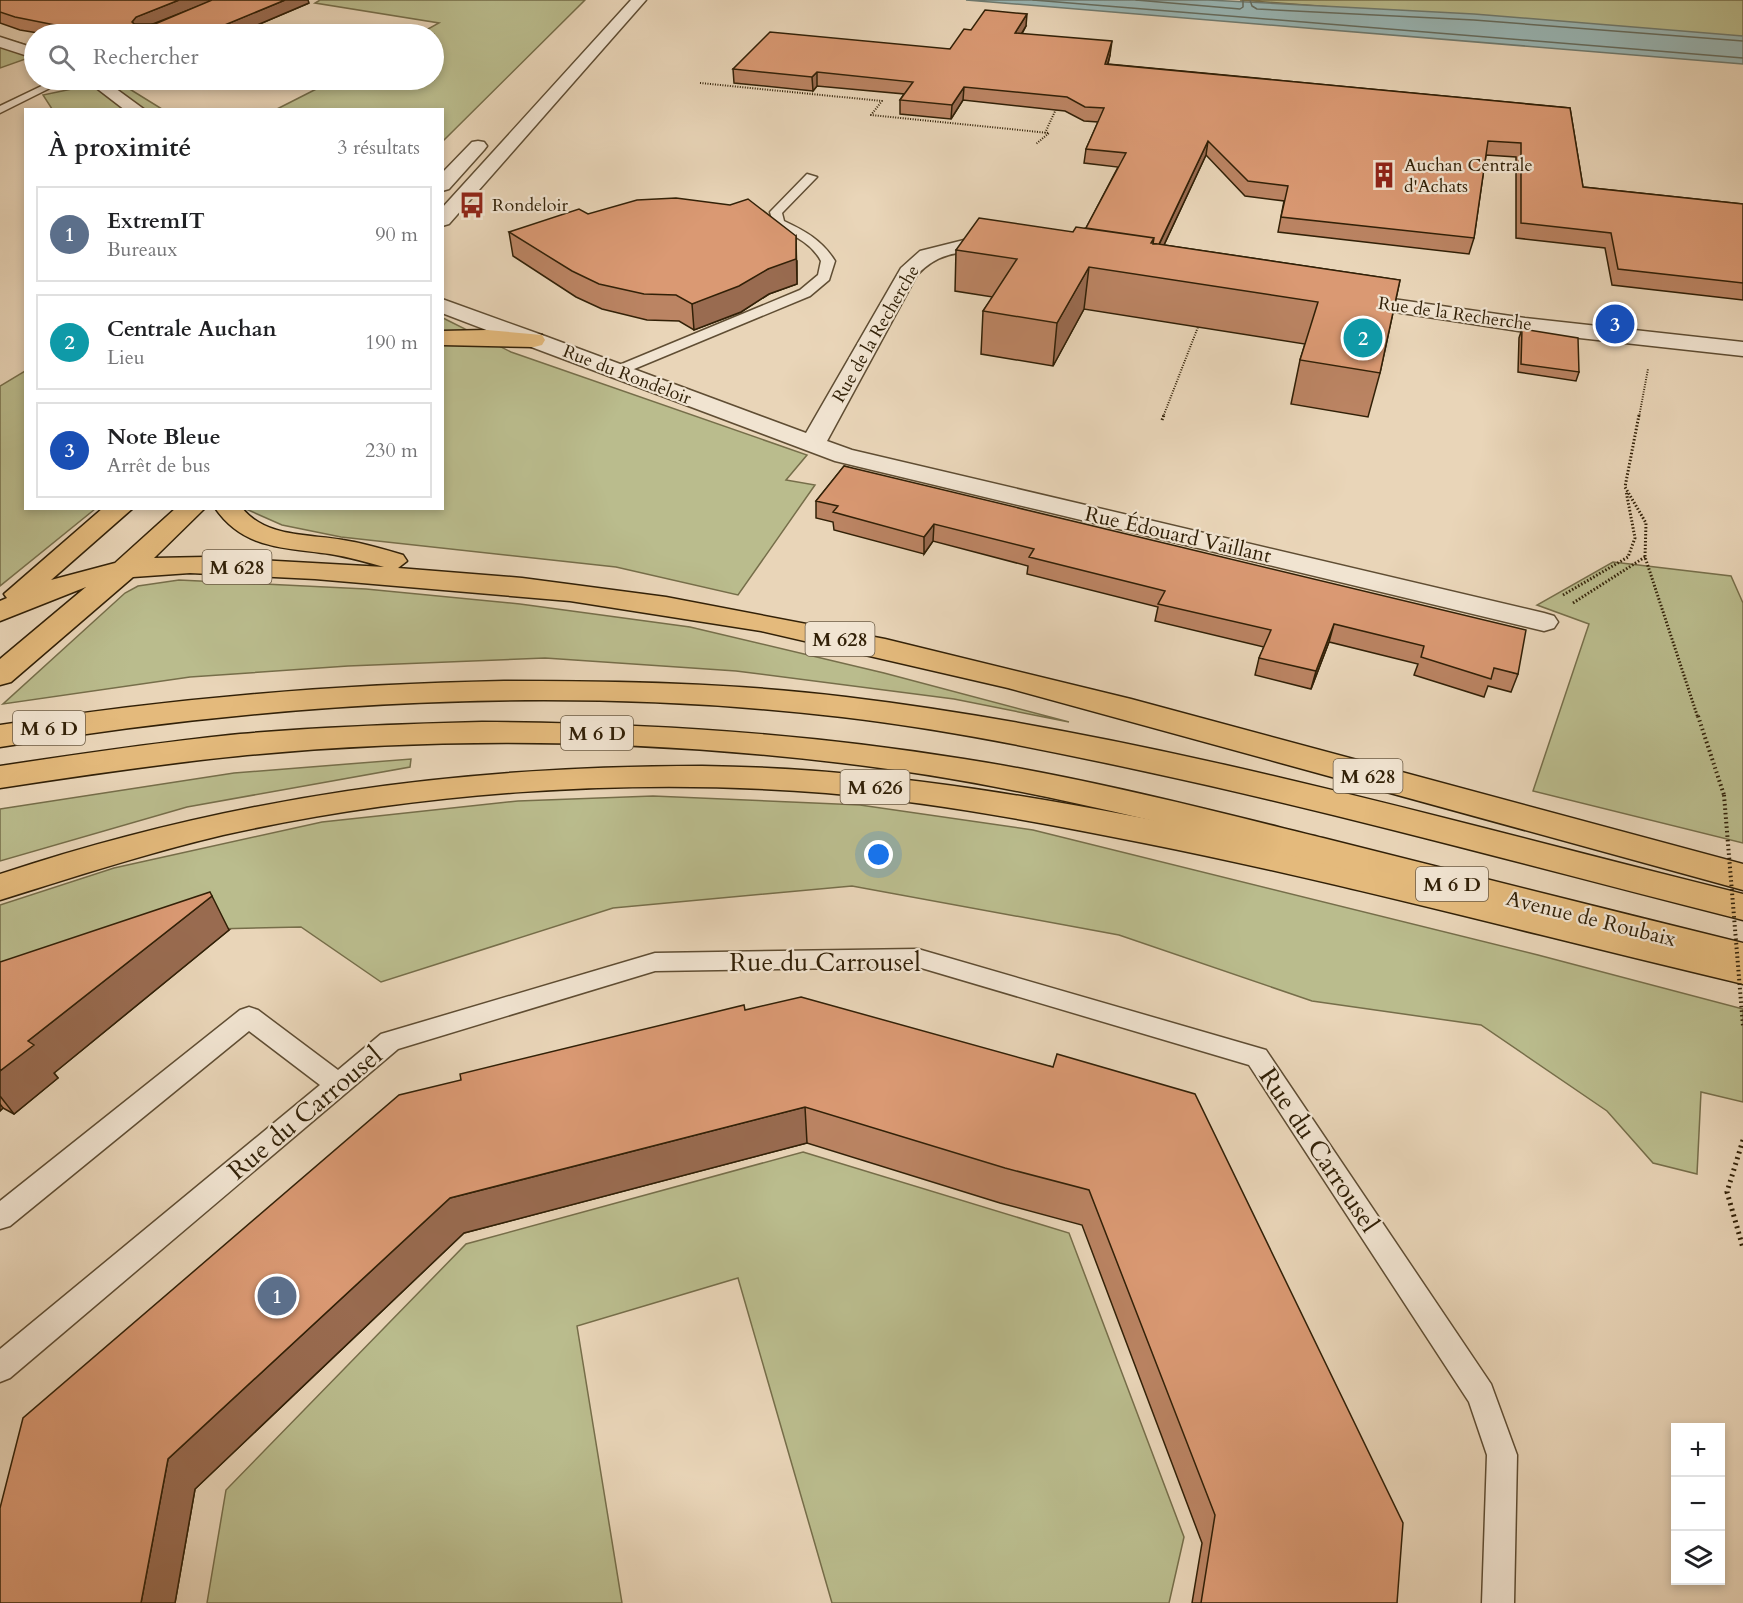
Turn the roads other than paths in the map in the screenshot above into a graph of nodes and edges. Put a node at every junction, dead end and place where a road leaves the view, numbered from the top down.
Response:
1 (639, 0) edge
2 (0, 42) edge
3 (24, 50) edge
4 (41, 90) edge
5 (108, 90) edge
6 (133, 108) edge
7 (0, 110) edge
8 (493, 130) dead end
9 (811, 177) dead end
10 (444, 183) edge
11 (444, 218) edge
12 (1027, 252) edge
13 (1333, 297) edge
14 (444, 306) edge
15 (444, 338) edge
16 (534, 340) junction
17 (1743, 349) edge
18 (617, 371) junction
19 (812, 445) junction
20 (118, 510) edge
21 (190, 510) edge
22 (229, 510) edge
23 (124, 569) junction
24 (482, 583) junction
25 (0, 610) edge
26 (1536, 620) road end
27 (0, 675) edge
28 (0, 736) edge
29 (15, 775) edge
30 (1743, 877) edge
31 (0, 886) edge
32 (1743, 907) edge
33 (1743, 957) edge
34 (1743, 969) edge
35 (338, 1084) junction
36 (0, 1217) edge
37 (0, 1368) edge
38 (1498, 1603) edge

1 - 11 street
2 - 3 street
4 - 7 lane
5 - 6 street
8 - 10 street
9 - 18 lane
12 - 19 street, Rue de la Recherche
13 - 17 street, Rue de la Recherche
14 - 16 street, Rue du Rondeloir
15 - 16 main road
16 - 18 street, Rue du Rondeloir
18 - 19 street, Rue du Rondeloir
19 - 26 street, Rue Édouard Vaillant
20 - 25 main road
21 - 23 main road
22 - 24 main road
23 - 24 main road, M 628
23 - 25 main road, M 628
23 - 27 main road
24 - 30 main road, M 628
28 - 32 main road, M 6 D
29 - 33 main road, Avenue de Roubaix / M 6 D
31 - 34 main road, M 626
35 - 36 lane
35 - 37 lane, Rue du Carrousel
35 - 38 lane, Rue du Carrousel

